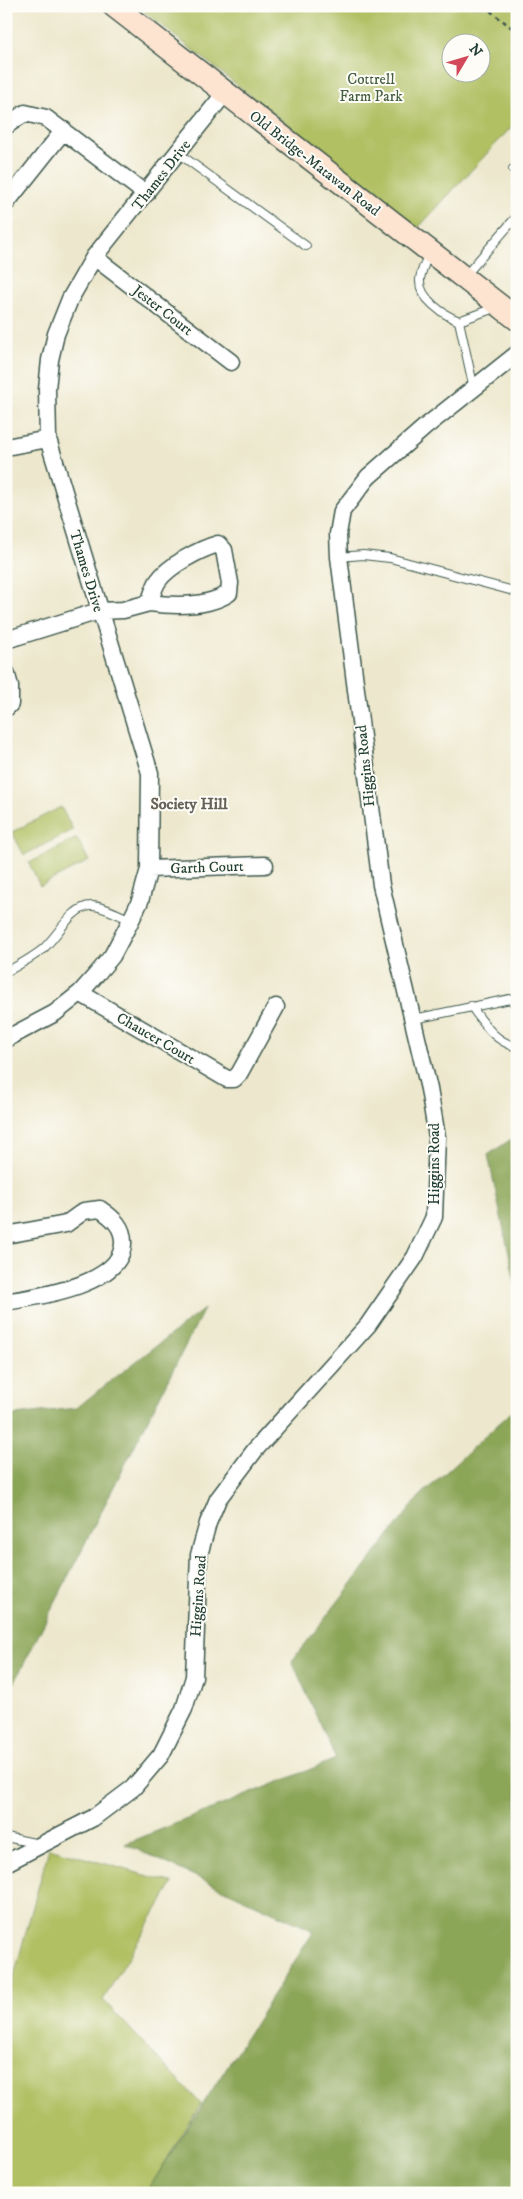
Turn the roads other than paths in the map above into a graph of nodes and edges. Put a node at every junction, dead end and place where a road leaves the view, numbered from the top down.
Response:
1 (114, 6) edge
2 (225, 93) junction
3 (6, 126) edge
4 (64, 130) junction
5 (178, 153) junction
6 (146, 194) junction
7 (6, 203) edge
8 (517, 216) edge
9 (306, 246) dead end
10 (430, 251) junction
11 (94, 257) junction
12 (463, 277) junction
13 (508, 313) edge
14 (459, 321) junction
15 (517, 354) edge
16 (231, 362) dead end
17 (474, 390) junction
18 (48, 439) junction
19 (6, 447) edge
20 (339, 556) junction
21 (517, 592) edge
22 (149, 603) junction
23 (99, 611) junction
24 (6, 640) edge
25 (6, 672) edge
26 (6, 708) edge
27 (265, 865) dead end
28 (149, 869) junction
29 (131, 920) junction
30 (6, 972) edge
31 (80, 993) junction
32 (517, 1005) edge
33 (472, 1006) junction
34 (276, 1007) dead end
35 (414, 1019) junction
36 (6, 1039) edge
37 (517, 1047) edge
38 (6, 1235) edge
39 (6, 1299) edge
40 (6, 1837) edge
41 (43, 1845) junction
42 (6, 1863) edge

1 - 2 main road, Old Bridge-Matawan Road
2 - 5 street, Thames Drive
2 - 10 main road, Old Bridge-Matawan Road
3 - 4 street
4 - 6 street
4 - 7 street
5 - 6 street, Thames Drive
5 - 9 lane
6 - 11 street, Thames Drive
8 - 12 lane
10 - 12 main road, Old Bridge-Matawan Road
10 - 14 lane
11 - 16 street, Jester Court
11 - 18 street, Thames Drive
12 - 13 main road, Old Bridge-Matawan Road
13 - 14 lane
14 - 17 lane
15 - 17 street, Higgins Road
17 - 20 street, Higgins Road
18 - 19 street
18 - 23 street, Thames Drive
20 - 21 lane
20 - 35 street, Higgins Road
22 - 22 street
22 - 23 street
23 - 24 street
23 - 28 street, Thames Drive
25 - 26 street
27 - 28 street, Garth Court
28 - 29 street, Thames Drive
29 - 30 lane
29 - 31 street, Thames Drive
31 - 34 street, Chaucer Court
31 - 36 street, Thames Drive
32 - 33 lane
33 - 35 lane
33 - 37 lane
35 - 41 street, Higgins Road
38 - 39 street
40 - 41 lane
41 - 42 street, Higgins Road

